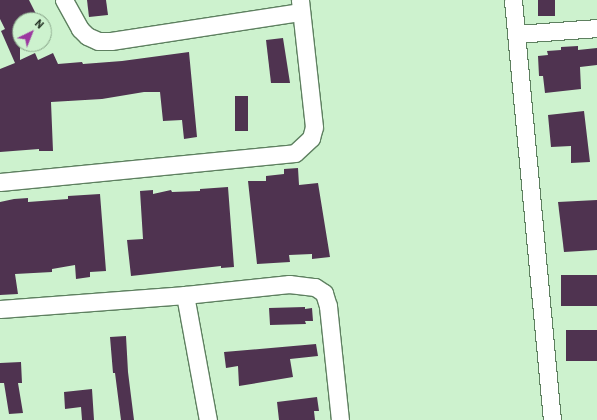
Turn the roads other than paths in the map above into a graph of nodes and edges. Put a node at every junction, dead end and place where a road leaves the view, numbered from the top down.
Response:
1 (64, 0) edge
2 (513, 0) edge
3 (301, 6) edge
4 (597, 28) edge
5 (516, 34) junction
6 (0, 182) edge
7 (185, 295) junction
8 (0, 309) edge
9 (208, 420) edge
10 (340, 420) edge
11 (552, 420) edge

1 - 3 street
2 - 5 street
3 - 6 street
4 - 5 street
5 - 11 street
7 - 8 street
7 - 9 street
7 - 10 street

